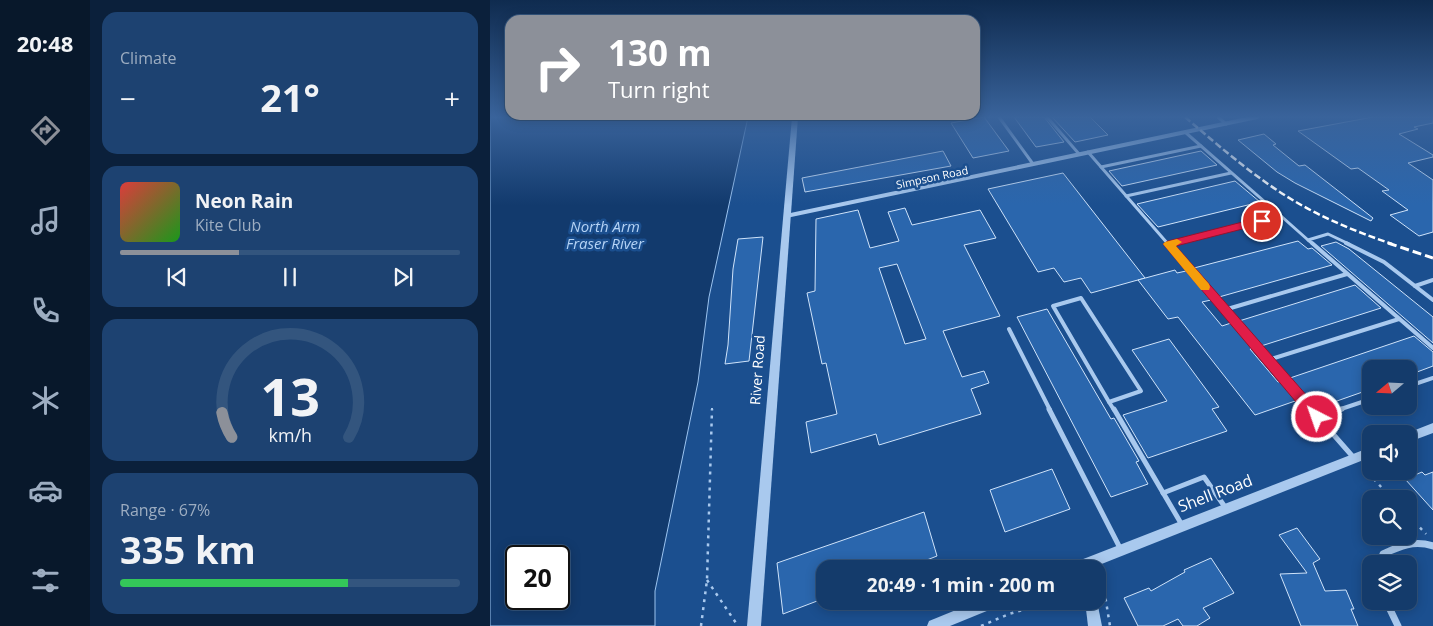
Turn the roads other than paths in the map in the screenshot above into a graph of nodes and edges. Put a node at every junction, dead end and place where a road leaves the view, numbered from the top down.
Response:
1 (792, 146) edge
2 (1020, 146) edge
3 (1072, 146) edge
4 (1116, 146) edge
5 (1200, 146) edge
6 (1201, 146) edge
7 (1088, 152) junction
8 (1079, 154) junction
9 (1033, 164) junction
10 (1101, 167) junction
11 (1232, 173) junction
12 (1126, 196) junction
13 (786, 216) junction
14 (1281, 216) junction
15 (1308, 240) junction
16 (1168, 244) junction
17 (1347, 274) junction
18 (1433, 280) edge
19 (1415, 286) junction
20 (1433, 300) edge
21 (1224, 310) junction
22 (1400, 319) junction
23 (1009, 329) dead end
24 (1433, 348) edge
25 (1268, 360) junction
26 (1433, 378) edge
27 (1418, 383) edge
28 (1109, 402) junction
29 (1362, 402) edge
30 (1317, 417) junction
31 (1433, 428) edge
32 (1417, 434) edge
33 (1362, 455) edge
34 (1354, 458) junction
35 (1163, 493) junction
36 (1226, 508) junction
37 (1182, 525) junction
38 (1433, 546) edge
39 (1121, 550) junction
40 (1383, 555) edge
41 (1099, 560) edge
42 (972, 610) edge
43 (1092, 610) edge
44 (1390, 610) edge
45 (754, 626) edge
46 (934, 626) edge
47 (1094, 626) edge
48 (1398, 626) edge

1 - 13 street, River Road
2 - 9 lane
3 - 8 lane
4 - 7 street, Simpson Road
5 - 10 lane
6 - 11 lane
7 - 8 street, Simpson Road
7 - 10 lane
8 - 9 street, Simpson Road
9 - 13 street, Simpson Road
10 - 12 lane
11 - 12 lane
11 - 14 lane
12 - 16 lane
13 - 45 street, River Road
14 - 15 lane
14 - 16 lane
15 - 17 lane
15 - 19 lane
16 - 21 lane
17 - 21 lane
17 - 22 lane
18 - 19 lane
19 - 20 lane
21 - 25 lane
22 - 24 lane
22 - 25 lane
23 - 39 lane
25 - 30 lane
26 - 27 lane
28 - 28 lane
28 - 35 lane
29 - 30 lane
30 - 34 lane
31 - 32 street
33 - 34 street, Shell Road
34 - 36 street, Shell Road
35 - 36 lane
35 - 37 lane
36 - 37 street, Shell Road
37 - 39 street, Shell Road
38 - 40 street
39 - 41 street, Shell Road
42 - 46 street
43 - 47 street
44 - 48 street

